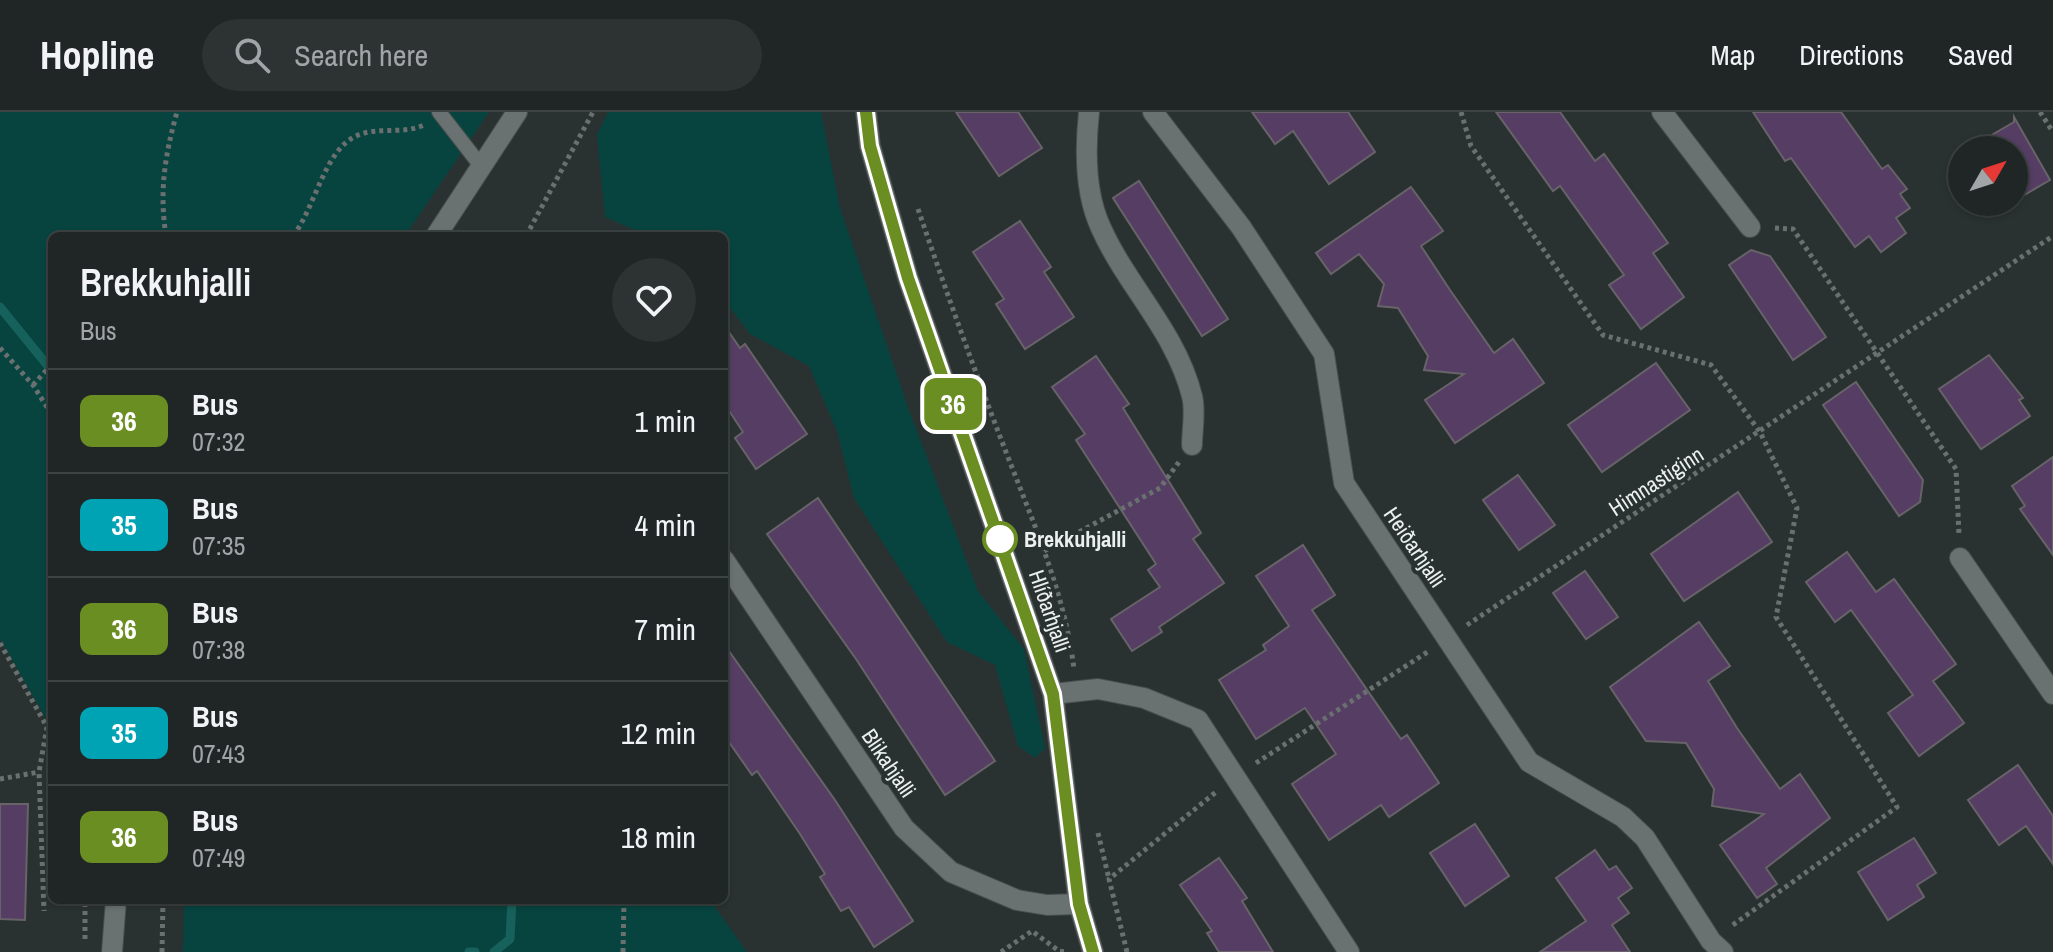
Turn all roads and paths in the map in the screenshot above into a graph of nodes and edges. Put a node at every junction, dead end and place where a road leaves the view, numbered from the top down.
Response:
1 (177, 112) edge
2 (517, 112) edge
3 (593, 112) edge
4 (866, 112) edge
5 (1089, 112) edge
6 (1153, 112) edge
7 (1461, 112) edge
8 (1662, 112) edge
9 (2040, 112) edge
10 (440, 114) edge
11 (2053, 132) edge
12 (481, 166) junction
13 (1750, 227) joint
14 (165, 232) edge
15 (296, 232) edge
16 (439, 232) edge
17 (528, 232) edge
18 (2053, 236) edge
19 (0, 348) edge
20 (1877, 353) junction
21 (48, 368) edge
22 (33, 385) junction
23 (48, 409) edge
24 (1760, 432) junction
25 (1192, 445) joint
26 (1044, 551) dead end
27 (1960, 558) joint
28 (728, 566) edge
29 (1447, 639) junction
30 (0, 643) edge
31 (1053, 694) junction
32 (2053, 694) edge
33 (1276, 750) dead end
34 (39, 772) junction
35 (0, 779) edge
36 (1224, 786) dead end
37 (85, 904) edge
38 (116, 904) edge
39 (163, 904) edge
40 (624, 904) edge
41 (1079, 904) junction
42 (44, 911) dead end
43 (1717, 946) edge
44 (84, 952) edge
45 (112, 952) edge
46 (162, 952) edge
47 (623, 952) edge
48 (1001, 952) edge
49 (1068, 952) edge
50 (1093, 952) edge
51 (1127, 952) edge
52 (1349, 952) edge

1 - 14 path
2 - 12 street
3 - 17 path
4 - 31 street, Hlíðarhjalli
5 - 25 street
6 - 29 street, Heiðarhjalli
7 - 24 path
8 - 13 street
9 - 11 path
10 - 12 lane
10 - 15 path
12 - 16 street
13 - 20 path
18 - 20 path, Himnastiginn
19 - 22 path
20 - 24 path, Himnastiginn
20 - 27 path
21 - 22 path
22 - 23 path
24 - 29 path, Himnastiginn
24 - 43 path
25 - 26 path
27 - 32 street
28 - 41 street, Blikahjalli
29 - 33 path, Himnastiginn
29 - 43 street, Heiðarhjalli
30 - 34 path
31 - 41 street, Hlíðarhjalli
31 - 52 street
34 - 35 path
34 - 42 path
36 - 51 path
37 - 44 path
38 - 45 street
39 - 46 path
40 - 47 path
41 - 50 street, Hlíðarhjalli
48 - 49 path

